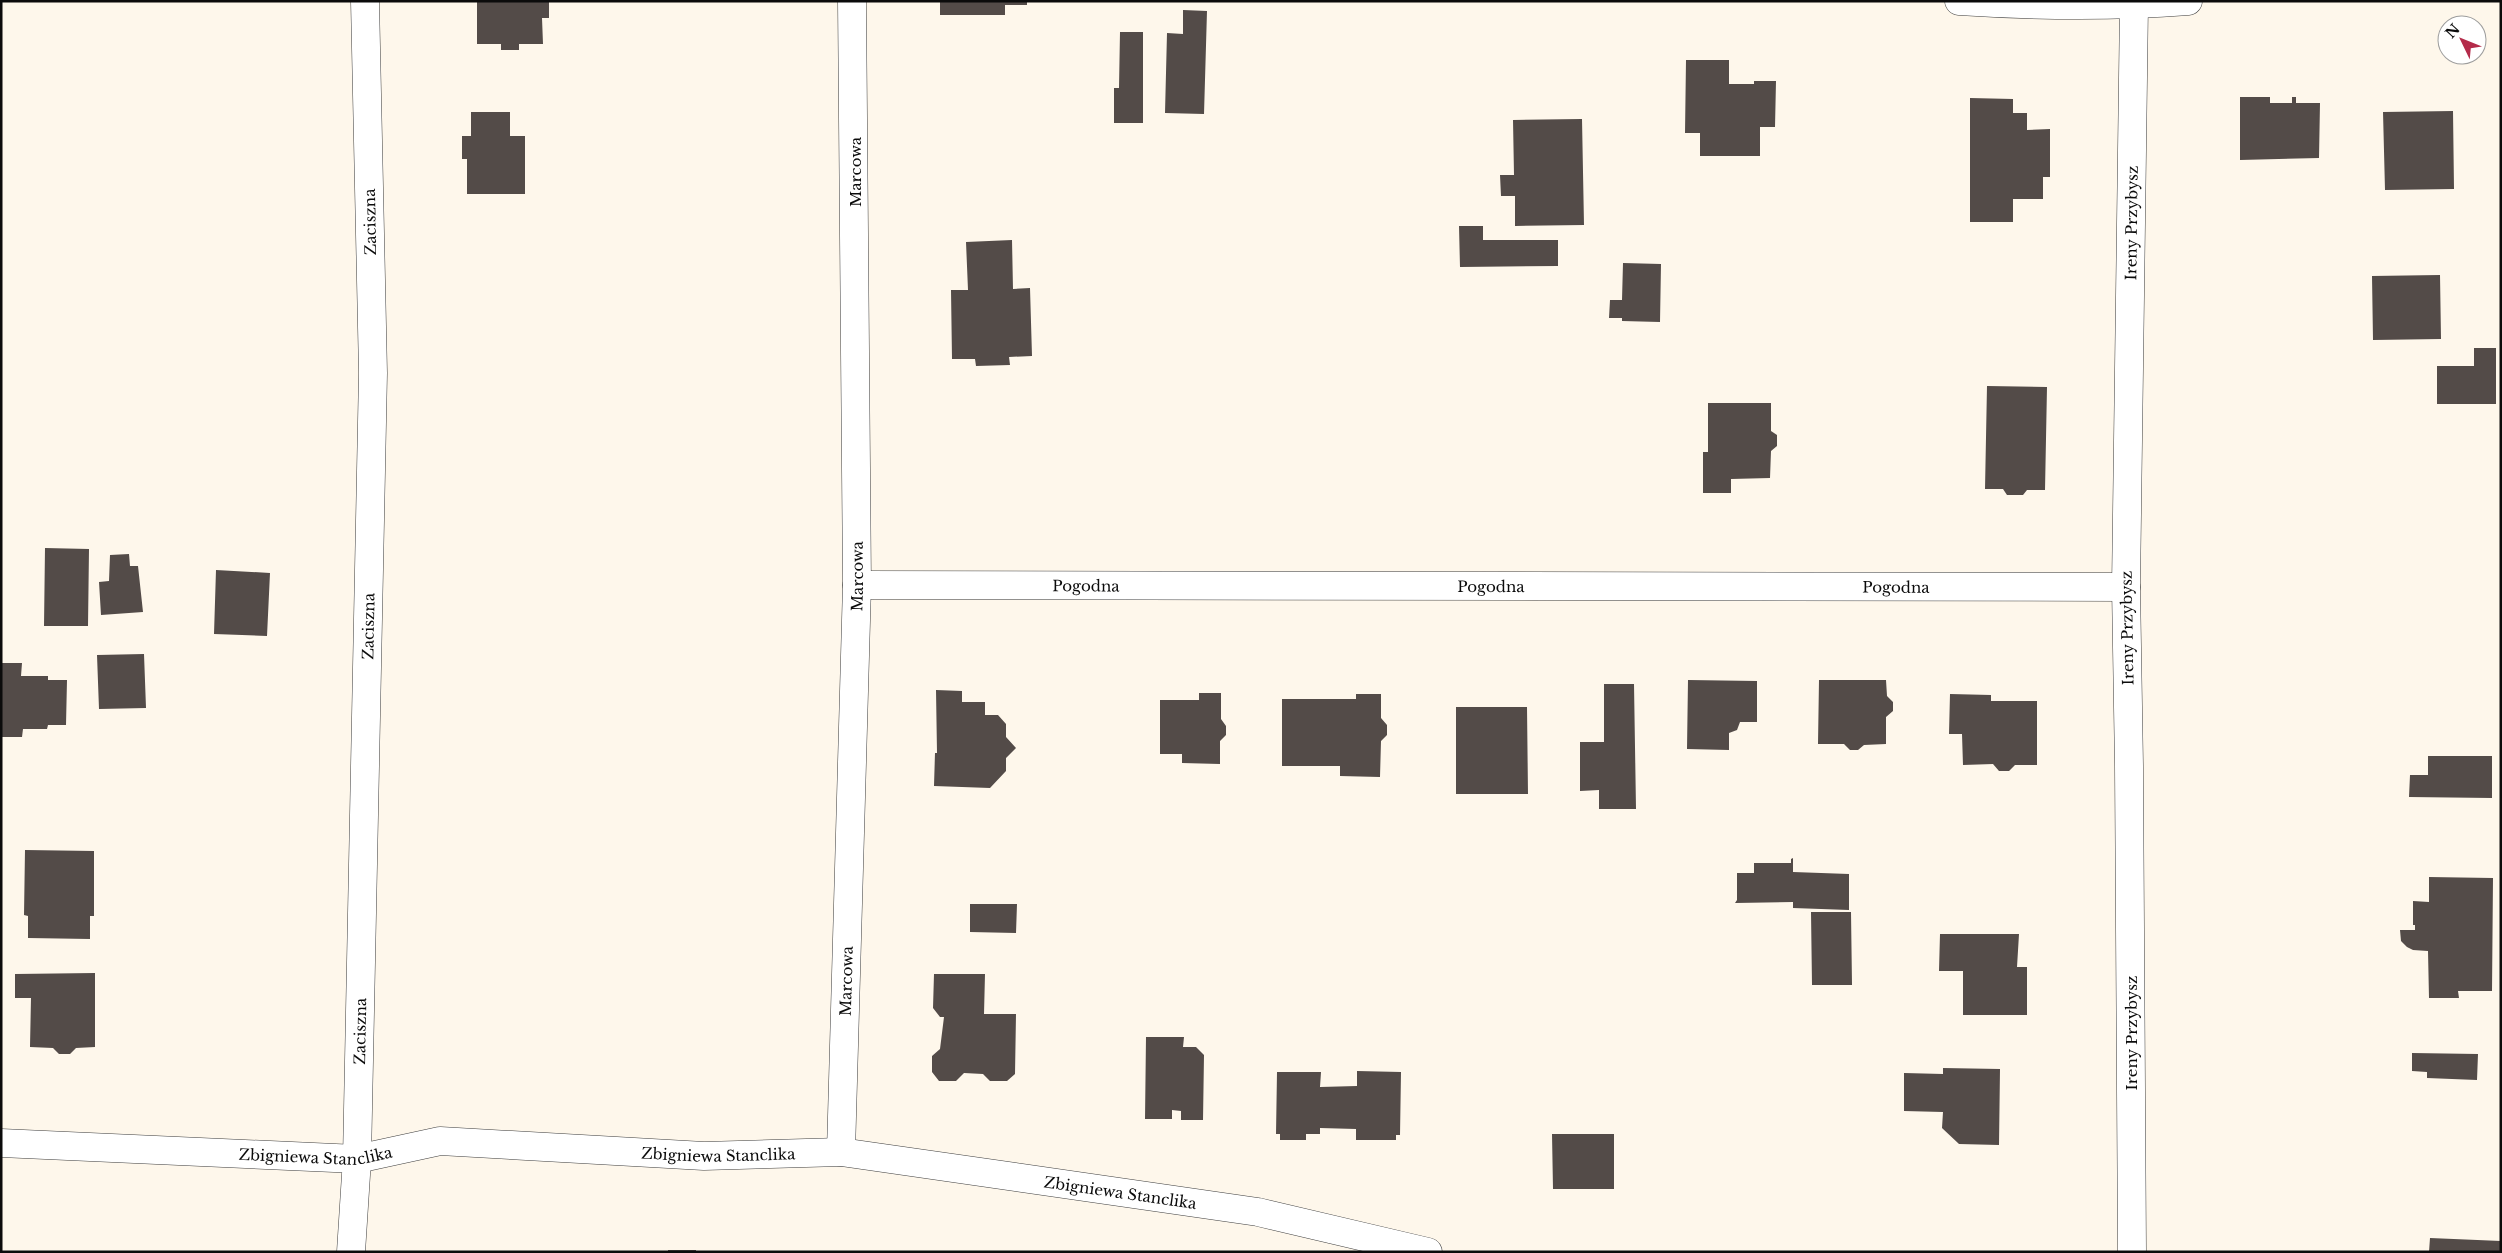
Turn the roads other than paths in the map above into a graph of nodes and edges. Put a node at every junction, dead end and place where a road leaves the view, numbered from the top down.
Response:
1 (365, 1) edge
2 (852, 1) edge
3 (1959, 1) edge
4 (2188, 1) edge
5 (2134, 5) junction
6 (857, 585) junction
7 (2126, 587) junction
8 (1, 1144) edge
9 (841, 1152) junction
10 (357, 1159) junction
11 (351, 1252) edge
12 (1428, 1252) edge
13 (2132, 1252) edge

1 - 10 street, Zaciszna
2 - 6 street, Marcowa
3 - 5 street
4 - 5 street
5 - 7 street, Ireny Przybysz
6 - 7 street, Pogodna
6 - 9 street, Marcowa
7 - 13 street, Ireny Przybysz
8 - 10 street, Zbigniewa Stanclika
9 - 10 street, Zbigniewa Stanclika
9 - 12 street, Zbigniewa Stanclika
10 - 11 street, Zaciszna

